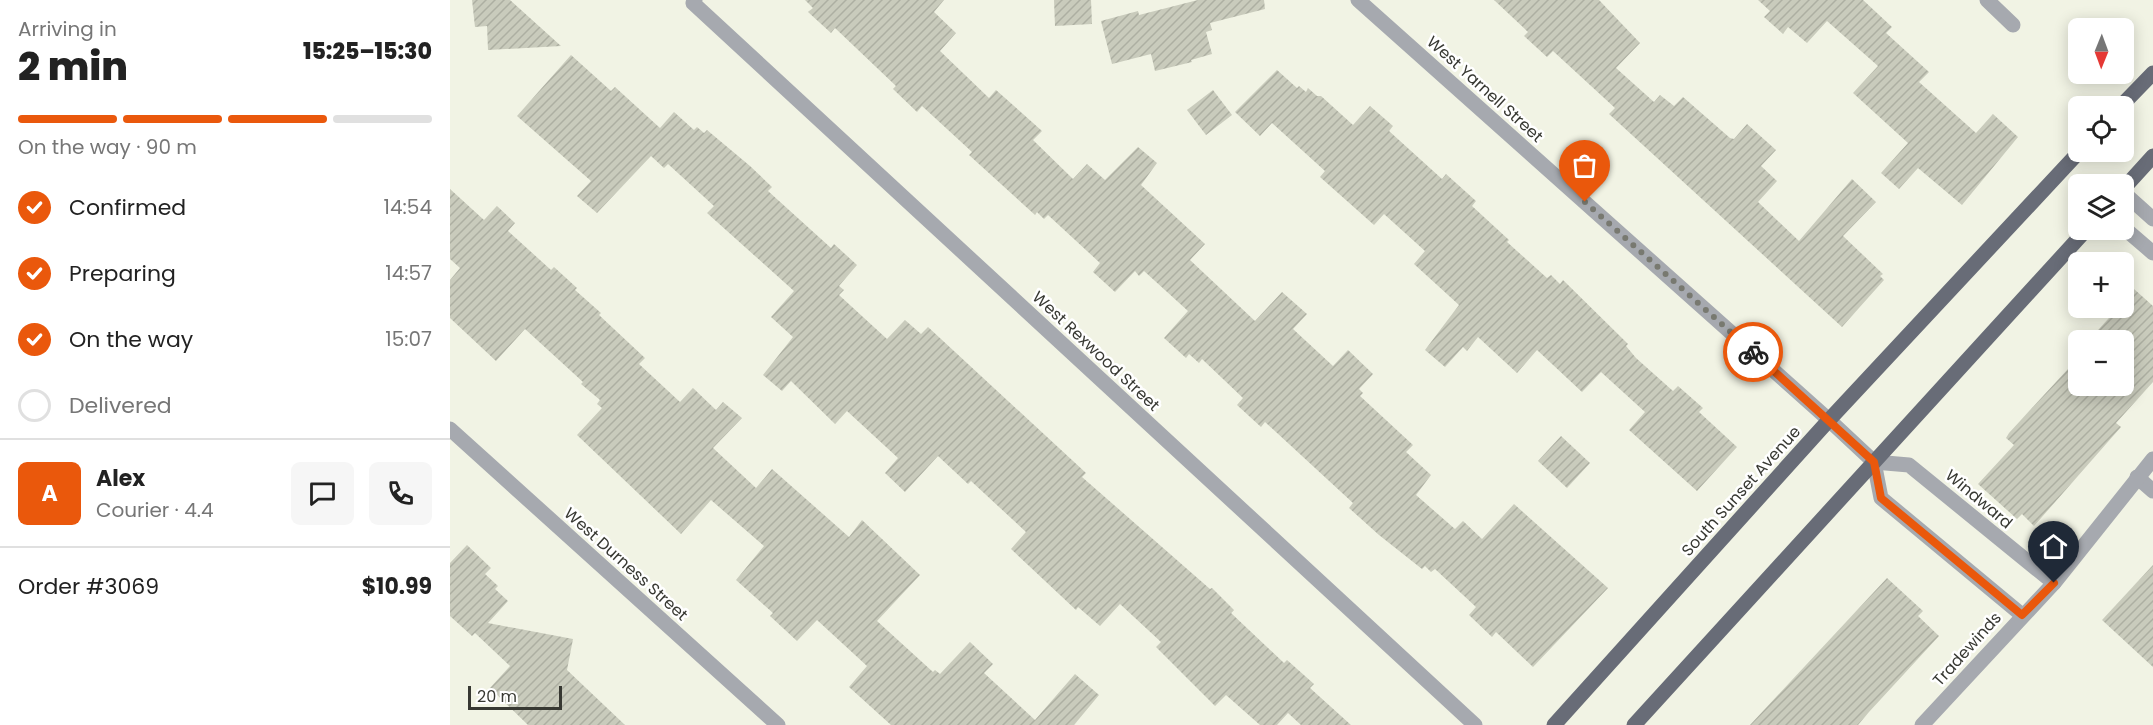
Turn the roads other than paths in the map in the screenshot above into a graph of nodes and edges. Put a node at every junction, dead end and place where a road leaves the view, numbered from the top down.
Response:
1 (1359, 0) edge
2 (1987, 0) edge
3 (694, 2) edge
4 (2013, 25) dead end
5 (2153, 73) edge
6 (2131, 96) edge
7 (2153, 156) edge
8 (2070, 162) edge
9 (2134, 177) edge
10 (2134, 202) edge
11 (2153, 219) edge
12 (2134, 237) edge
13 (2077, 240) edge
14 (2153, 253) edge
15 (1829, 420) junction
16 (450, 429) edge
17 (2153, 459) edge
18 (1874, 462) junction
19 (2137, 477) junction
20 (2153, 491) edge
21 (2054, 583) junction
22 (2022, 615) junction
23 (778, 725) edge
24 (1475, 725) edge
25 (1554, 725) edge
26 (1634, 725) edge
27 (1922, 725) edge

1 - 15 street, West Yarnell Street
2 - 4 street
3 - 24 street, West Rexwood Street
5 - 6 main road
7 - 9 main road
8 - 15 main road, South Sunset Avenue
10 - 11 street
12 - 14 street
13 - 18 main road
15 - 18 street
15 - 25 main road, South Sunset Avenue
16 - 23 street, West Durness Street
17 - 19 street, Tradewinds
18 - 21 street, Windward
18 - 22 street
18 - 26 main road
19 - 20 street
19 - 21 street, Tradewinds
21 - 22 street, Tradewinds
22 - 27 street, Tradewinds

